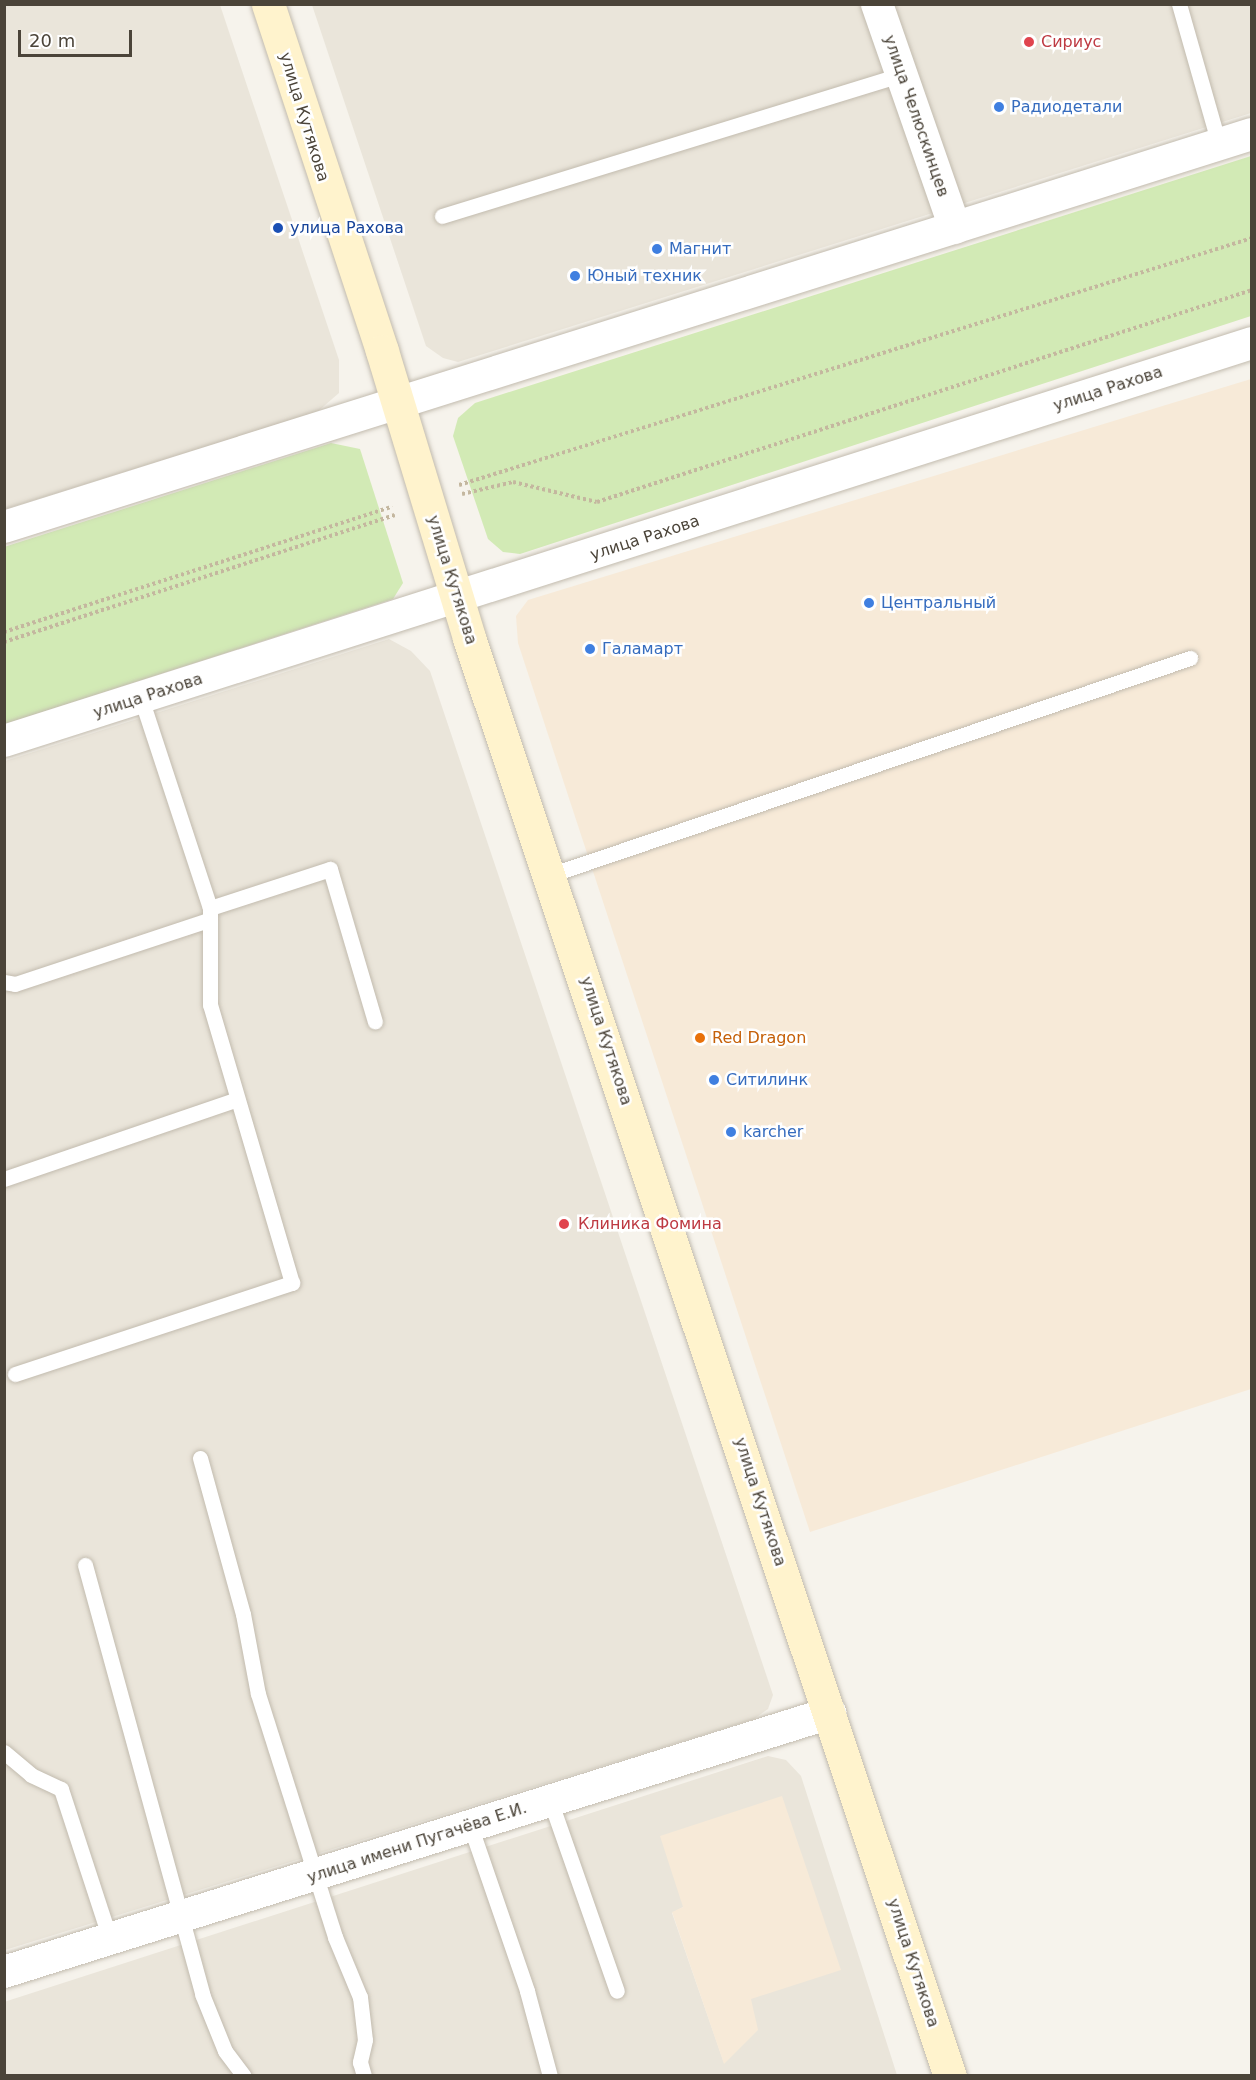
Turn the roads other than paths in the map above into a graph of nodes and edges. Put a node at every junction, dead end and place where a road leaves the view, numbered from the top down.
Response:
1 (268, 4) edge
2 (877, 4) edge
3 (1179, 4) edge
4 (900, 75) junction
5 (1251, 134) edge
6 (1220, 144) junction
7 (442, 216) dead end
8 (955, 228) junction
9 (1251, 343) edge
10 (398, 402) junction
11 (4, 527) edge
12 (456, 597) junction
13 (1190, 658) dead end
14 (141, 698) junction
15 (4, 741) edge
16 (550, 875) junction
17 (209, 914) junction
18 (4, 982) edge
19 (375, 1022) dead end
20 (237, 1099) junction
21 (4, 1179) edge
22 (15, 1374) dead end
23 (200, 1458) dead end
24 (85, 1565) dead end
25 (830, 1713) junction
26 (4, 1752) edge
27 (550, 1800) junction
28 (470, 1825) junction
29 (315, 1875) junction
30 (180, 1919) junction
31 (110, 1939) junction
32 (4, 1972) edge
33 (617, 1991) dead end
34 (244, 2076) edge
35 (364, 2076) edge
36 (550, 2076) edge
37 (950, 2076) edge

1 - 10 street, улица Кутякова
2 - 4 street, улица Челюскинцев
3 - 6 lane
4 - 7 lane
4 - 8 street, улица Челюскинцев
5 - 6 street
6 - 8 street
8 - 10 street
9 - 12 street, улица Рахова
10 - 11 street
10 - 12 street, улица Кутякова
12 - 14 street, улица Рахова
12 - 16 street, улица Кутякова
13 - 16 lane
14 - 15 street, улица Рахова
14 - 17 lane
16 - 25 street, улица Кутякова
17 - 18 lane
17 - 19 lane
17 - 20 lane
20 - 21 lane
20 - 22 lane
23 - 29 lane
24 - 30 lane
25 - 27 street, улица имени Пугачёва Е.И.
25 - 37 street, улица Кутякова
26 - 31 lane
27 - 28 street, улица имени Пугачёва Е.И.
27 - 33 lane
28 - 29 street, улица имени Пугачёва Е.И.
28 - 36 lane
29 - 30 street, улица имени Пугачёва Е.И.
29 - 35 lane
30 - 31 street, улица имени Пугачёва Е.И.
30 - 34 lane
31 - 32 street, улица имени Пугачёва Е.И.

